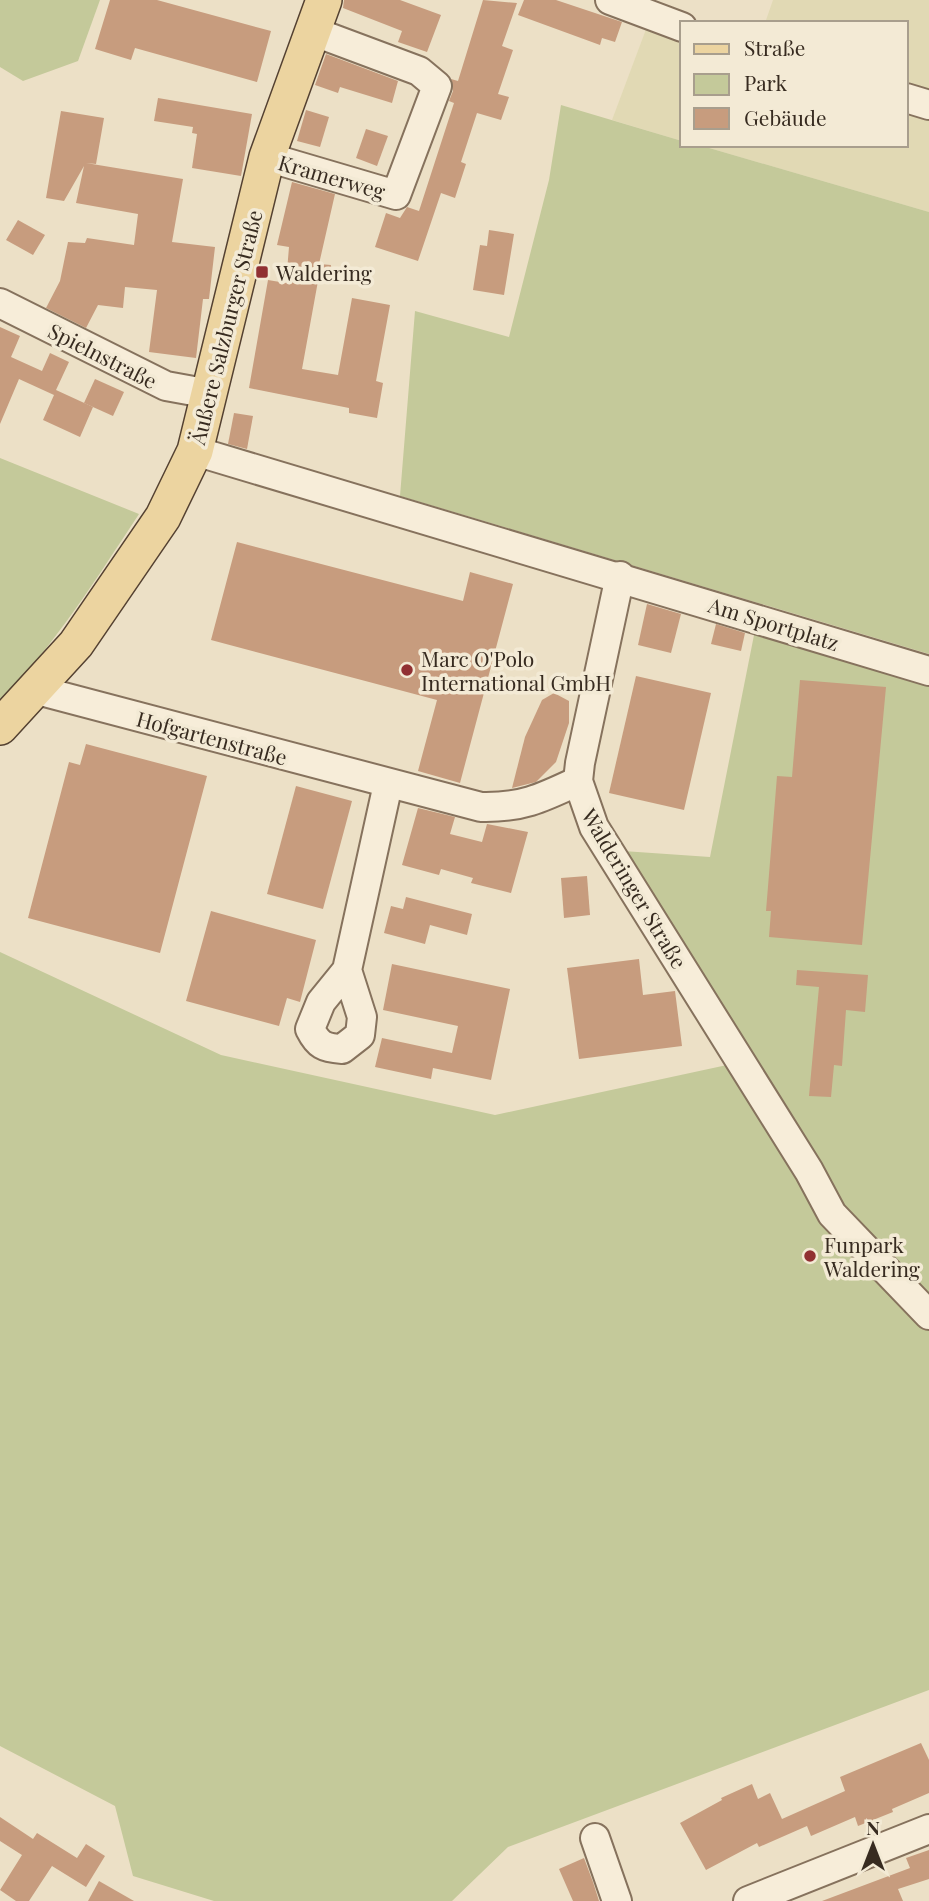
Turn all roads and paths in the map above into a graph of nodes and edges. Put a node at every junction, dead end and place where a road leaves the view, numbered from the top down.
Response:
1 (610, 0) edge
2 (647, 7) edge
3 (318, 16) edge
4 (680, 26) edge
5 (908, 99) edge
6 (929, 105) edge
7 (267, 157) junction
8 (0, 303) edge
9 (210, 394) junction
10 (195, 451) junction
11 (620, 576) junction
12 (929, 671) edge
13 (37, 690) junction
14 (0, 727) edge
15 (579, 781) junction
16 (388, 784) junction
17 (347, 970) dead end
18 (929, 1315) edge
19 (929, 1829) edge
20 (595, 1838) dead end
21 (802, 1891) edge
22 (617, 1901) edge
23 (748, 1901) edge

1 - 2 street
2 - 4 street
3 - 7 main road, Äußere Salzburger Straße
3 - 7 street, Kramerweg
5 - 6 street
7 - 9 main road, Äußere Salzburger Straße
8 - 9 street, Spielnstraße
9 - 10 main road, Äußere Salzburger Straße
10 - 11 street
10 - 13 main road, Äußere Salzburger Straße
11 - 12 street, Am Sportplatz
11 - 15 street, Walderinger Straße
13 - 14 main road, Äußere Salzburger Straße
13 - 16 street, Hofgartenstraße
15 - 16 street, Hofgartenstraße
15 - 18 street, Walderinger Straße
16 - 17 street
19 - 21 street
20 - 22 street
21 - 23 street

